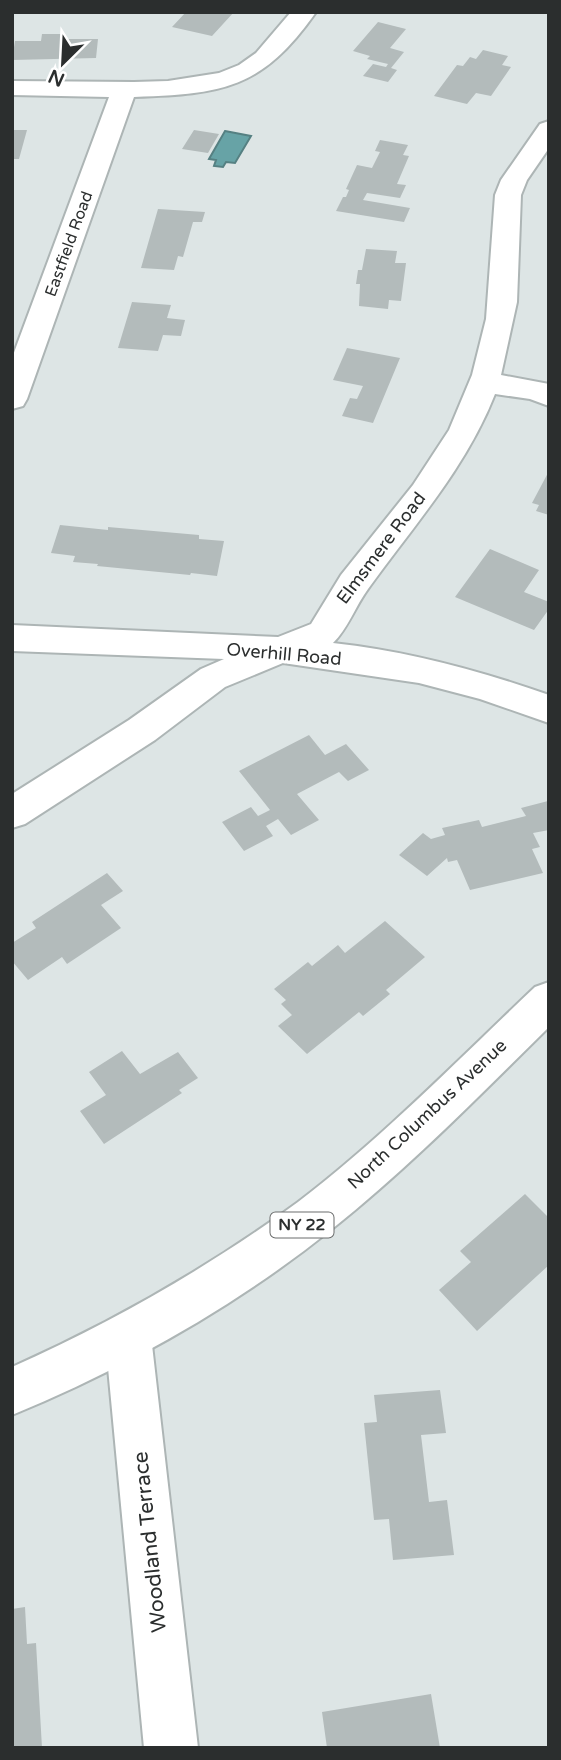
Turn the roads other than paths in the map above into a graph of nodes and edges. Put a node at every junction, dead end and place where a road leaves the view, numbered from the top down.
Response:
1 (304, 12) edge
2 (12, 88) edge
3 (125, 88) junction
4 (549, 129) edge
5 (482, 382) junction
6 (549, 396) edge
7 (12, 399) edge
8 (12, 638) edge
9 (284, 650) junction
10 (549, 709) edge
11 (12, 813) edge
12 (549, 1000) edge
13 (128, 1336) junction
14 (12, 1391) edge
15 (171, 1748) edge

1 - 3 street
2 - 3 street
3 - 7 street, Eastfield Road
4 - 5 street, Elmsmere Road
5 - 6 street
5 - 9 street, Elmsmere Road
8 - 9 street, Overhill Road
9 - 10 street, Overhill Road
9 - 11 street, Elmsmere Road
12 - 13 street, North Columbus Avenue / NY 22
13 - 14 street, North Columbus Avenue / NY 22
13 - 15 street, Woodland Terrace

